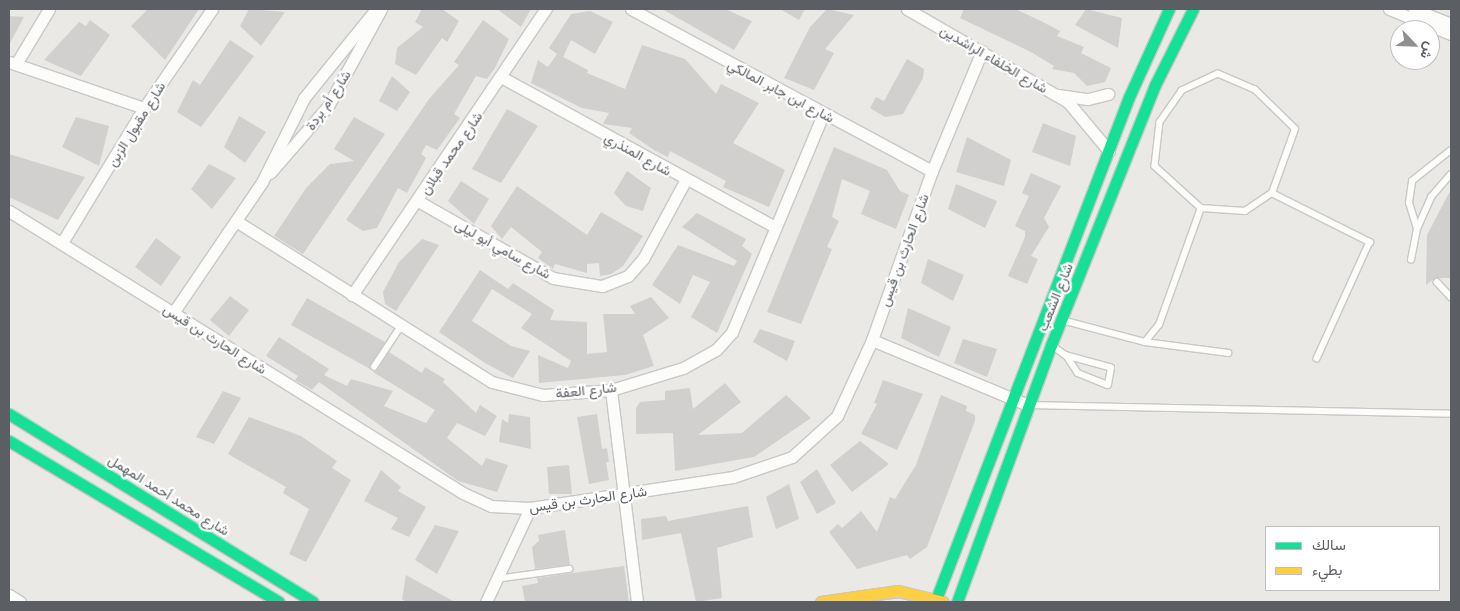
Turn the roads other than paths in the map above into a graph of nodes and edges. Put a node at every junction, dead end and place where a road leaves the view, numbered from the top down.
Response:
1 (49, 9) edge
2 (212, 9) edge
3 (376, 9) edge
4 (381, 9) edge
5 (546, 9) edge
6 (631, 9) edge
7 (907, 9) edge
8 (1170, 9) edge
9 (1193, 9) edge
10 (1389, 9) edge
11 (1414, 9) edge
12 (1451, 24) edge
13 (1451, 34) edge
14 (982, 52) junction
15 (12, 63) edge
16 (503, 78) junction
17 (1055, 94) junction
18 (1108, 94) dead end
19 (144, 108) junction
20 (823, 114) junction
21 (1451, 150) edge
22 (1109, 151) junction
23 (932, 171) junction
24 (1451, 174) edge
25 (685, 180) junction
26 (262, 182) junction
27 (1272, 194) junction
28 (418, 201) junction
29 (1201, 208) junction
30 (9, 210) edge
31 (236, 221) junction
32 (775, 226) junction
33 (1417, 229) junction
34 (63, 241) junction
35 (1412, 260) dead end
36 (1437, 282) dead end
37 (352, 295) junction
38 (1451, 296) edge
39 (173, 313) junction
40 (1062, 320) junction
41 (401, 326) junction
42 (872, 340) junction
43 (1145, 342) junction
44 (1051, 345) junction
45 (1228, 353) dead end
46 (1067, 356) junction
47 (1317, 359) dead end
48 (374, 367) dead end
49 (611, 390) junction
50 (1011, 399) junction
51 (1028, 405) junction
52 (9, 414) edge
53 (1451, 414) edge
54 (9, 441) edge
55 (625, 494) junction
56 (530, 508) junction
57 (569, 569) dead end
58 (494, 579) junction
59 (9, 595) edge
60 (938, 601) edge
61 (20, 602) edge
62 (279, 602) edge
63 (313, 602) edge
64 (486, 602) edge
65 (637, 602) edge
66 (821, 602) edge
67 (957, 602) edge

1 - 15 street
2 - 19 street, شارع مقبول الزبن
3 - 26 street, شارع أم بردة
4 - 26 street, شارع أم بردة
5 - 16 street, شارع محمد قبلان
6 - 20 street, شارع ابن جابر المالكي
7 - 14 street, شارع الخلفاء الراشدين
8 - 22 street, شارع الشعب
9 - 40 street, شارع الشعب
10 - 13 street
11 - 12 street
14 - 17 street, شارع الخلفاء الراشدين
14 - 23 street, شارع الحارث بن قيس
15 - 19 street
16 - 25 street, شارع المنذري
16 - 28 street, شارع محمد قبلان
17 - 18 street, شارع الخلفاء الراشدين
17 - 22 street, شارع الخلفاء الراشدين
19 - 34 street, شارع مقبول الزبن
20 - 23 street, شارع ابن جابر المالكي
20 - 32 street, شارع العفة
21 - 33 lane
22 - 50 street, شارع الشعب
23 - 42 street, شارع الحارث بن قيس
24 - 33 lane
25 - 28 street, شارع سامي أبو ليلى
25 - 32 street, شارع المنذري
26 - 31 street, شارع أم بردة
27 - 29 lane
27 - 29 lane
27 - 47 lane
28 - 37 street, شارع محمد قبلان
29 - 43 lane
30 - 34 street, شارع الحارث بن قيس
31 - 37 street, شارع العفة
31 - 39 street, شارع أم بردة
32 - 49 street, شارع العفة
33 - 35 lane
34 - 39 street, شارع الحارث بن قيس
36 - 38 lane
37 - 41 street, شارع العفة
39 - 56 street, شارع الحارث بن قيس
40 - 43 lane
40 - 44 street, شارع الشعب
41 - 48 lane
41 - 49 street, شارع العفة
42 - 50 street
42 - 55 street, شارع الحارث بن قيس
43 - 45 lane
44 - 46 lane
44 - 51 street, شارع الشعب
46 - 46 lane
49 - 55 street
50 - 51 street
50 - 60 street, شارع الشعب
51 - 53 lane
51 - 67 street, شارع الشعب
52 - 63 street, شارع محمد أحمد المهمل
54 - 62 street
55 - 56 street, شارع الحارث بن قيس
55 - 65 street
56 - 58 street
57 - 58 lane
58 - 64 street
59 - 61 street
60 - 66 street

